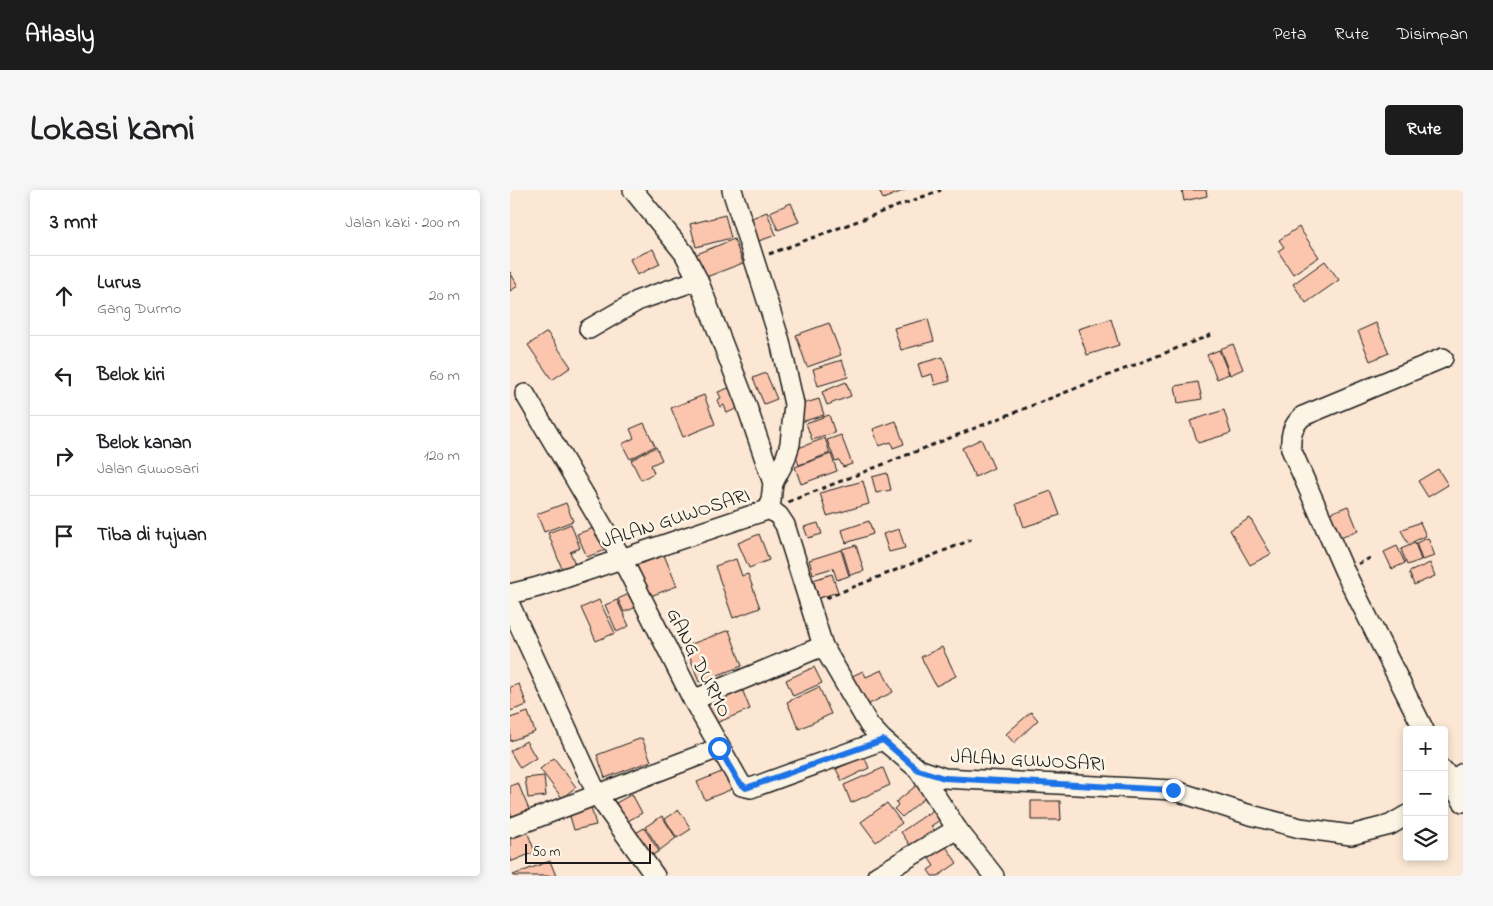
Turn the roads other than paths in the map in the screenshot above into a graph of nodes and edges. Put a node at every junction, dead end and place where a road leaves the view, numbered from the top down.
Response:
1 (633, 190) edge
2 (732, 190) edge
3 (698, 280) junction
4 (589, 330) dead end
5 (1443, 358) dead end
6 (525, 394) dead end
7 (773, 483) junction
8 (770, 509) junction
9 (621, 557) junction
10 (510, 594) edge
11 (510, 605) edge
12 (823, 646) junction
13 (693, 700) junction
14 (1422, 726) edge
15 (883, 740) junction
16 (719, 748) junction
17 (918, 770) junction
18 (1450, 778) edge
19 (598, 796) junction
20 (1463, 802) edge
21 (1405, 816) edge
22 (510, 828) edge
23 (957, 829) junction
24 (655, 876) edge
25 (877, 876) edge
26 (994, 876) edge

1 - 3 street
2 - 7 street
3 - 4 street
3 - 7 street
5 - 14 street
6 - 9 street, GANG DURMO
7 - 8 street
8 - 9 street, JALAN GUWOSARI
8 - 12 street, JALAN GUWOSARI
9 - 10 street, JALAN GUWOSARI
9 - 13 street, GANG DURMO
11 - 19 street
12 - 13 street
12 - 15 street, JALAN GUWOSARI
13 - 16 street, GANG DURMO
15 - 16 street, GANG DURMO
15 - 17 street, JALAN GUWOSARI
16 - 19 street
17 - 21 street, JALAN GUWOSARI
17 - 23 street
18 - 20 street
19 - 22 street
19 - 24 street
23 - 25 street
23 - 26 street

